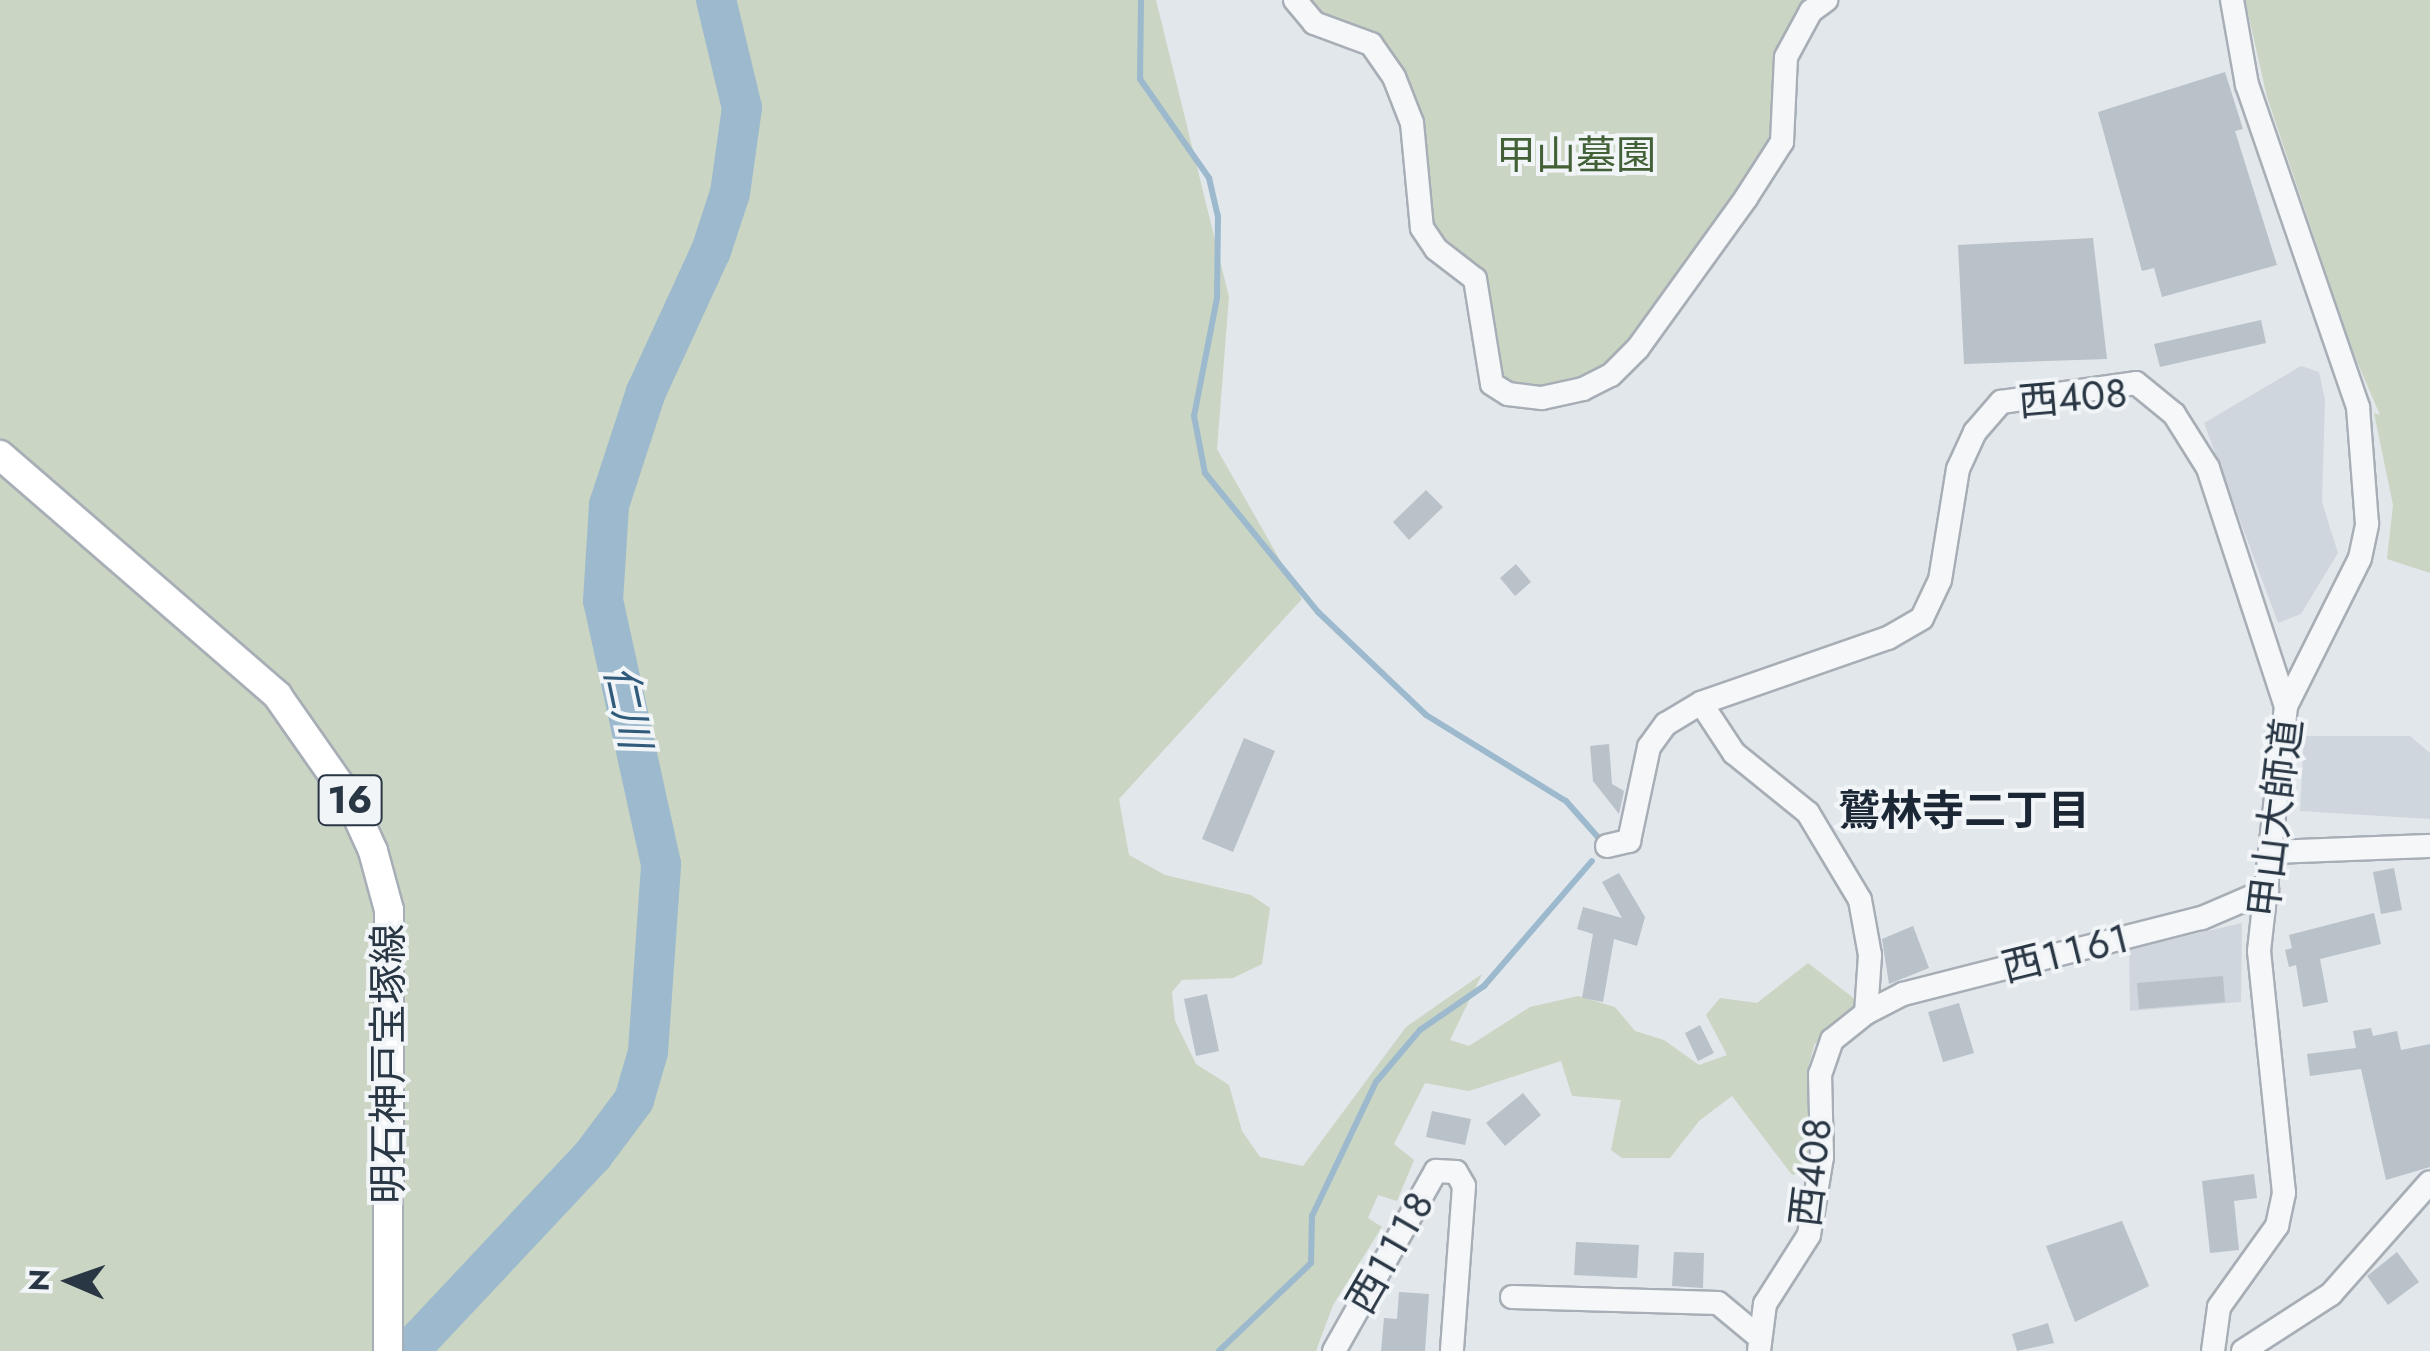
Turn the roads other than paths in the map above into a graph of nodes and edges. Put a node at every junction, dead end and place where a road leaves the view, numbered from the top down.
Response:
1 (1295, 0) edge
2 (1826, 0) edge
3 (2232, 0) edge
4 (0, 454) edge
5 (1701, 703) junction
6 (2286, 706) junction
7 (1607, 846) dead end
8 (2430, 846) edge
9 (2271, 852) junction
10 (2267, 890) junction
11 (1866, 1013) junction
12 (2430, 1182) edge
13 (1512, 1297) dead end
14 (1759, 1344) edge
15 (388, 1351) edge
16 (1334, 1351) edge
17 (1452, 1351) edge
18 (2214, 1351) edge
19 (2243, 1351) edge

1 - 2 street
3 - 6 street, 甲山大師道
4 - 15 main road, 明石神戸宝塚線 / 16
5 - 6 street, 西４０８
5 - 7 street, 西４０８
5 - 11 street
6 - 9 street, 甲山大師道
8 - 9 street
9 - 10 street, 甲山大師道
10 - 11 street, 西１１６１
10 - 18 street, 甲山大師道
11 - 14 street, 西４０８
12 - 19 street
13 - 14 street
16 - 17 street, 西１１１８

